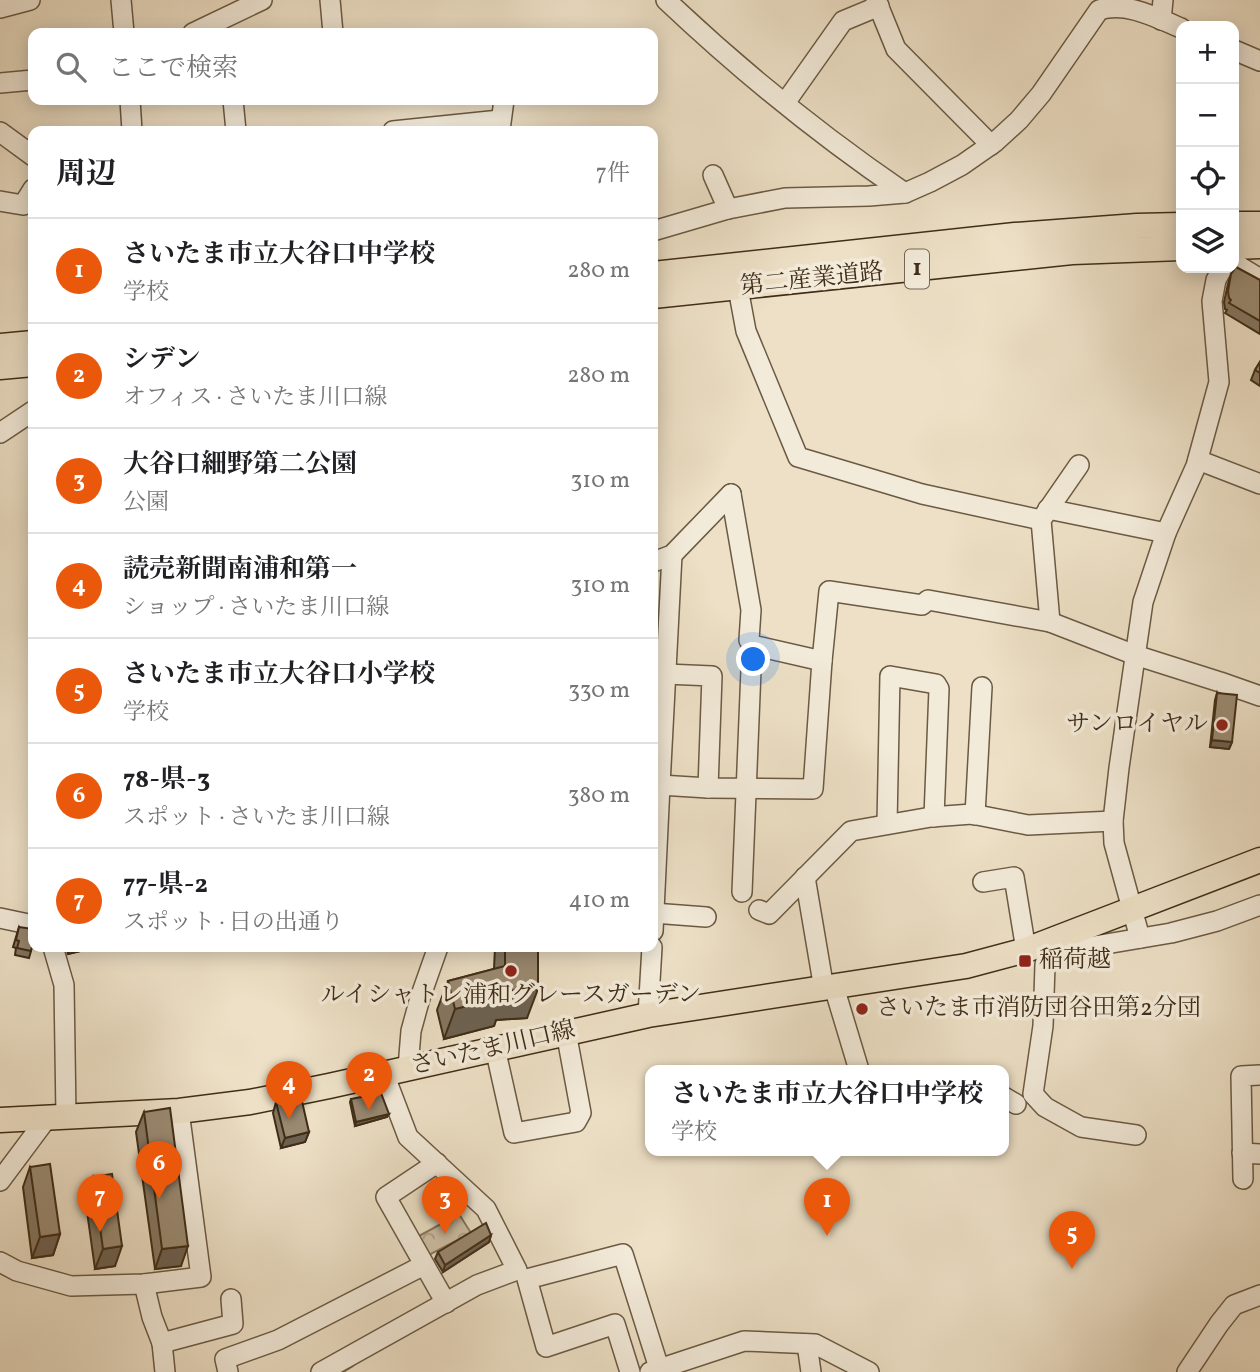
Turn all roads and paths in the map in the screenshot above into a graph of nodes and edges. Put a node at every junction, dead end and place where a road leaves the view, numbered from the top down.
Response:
1 (30, 0) edge
2 (121, 0) edge
3 (262, 0) edge
4 (330, 0) edge
5 (666, 0) edge
6 (877, 3) edge
7 (0, 8) edge
8 (1162, 10) edge
9 (226, 17) edge
10 (1176, 23) edge
11 (124, 28) edge
12 (203, 28) edge
13 (332, 28) edge
14 (1239, 52) edge
15 (1260, 61) edge
16 (28, 80) edge
17 (0, 83) edge
18 (785, 103) junction
19 (130, 105) edge
20 (233, 105) edge
21 (503, 105) edge
22 (500, 125) edge
23 (132, 126) edge
24 (236, 126) edge
25 (482, 126) edge
26 (0, 132) edge
27 (991, 145) junction
28 (28, 152) edge
29 (713, 175) dead end
30 (905, 193) junction
31 (28, 197) edge
32 (0, 201) edge
33 (727, 209) junction
34 (1239, 224) edge
35 (1260, 224) edge
36 (1176, 225) edge
37 (658, 230) edge
38 (1260, 246) edge
39 (1239, 247) edge
40 (1176, 248) edge
41 (1239, 266) edge
42 (658, 273) edge
43 (1220, 273) edge
44 (1260, 279) edge
45 (738, 288) junction
46 (658, 296) edge
47 (28, 343) edge
48 (0, 346) edge
49 (28, 364) edge
50 (0, 367) edge
51 (28, 414) edge
52 (0, 433) edge
53 (1198, 460) junction
54 (1079, 465) dead end
55 (1260, 484) edge
56 (1045, 514) junction
57 (1166, 533) junction
58 (672, 555) junction
59 (658, 560) edge
60 (1050, 622) junction
61 (752, 645) junction
62 (1135, 655) junction
63 (822, 661) junction
64 (666, 674) junction
65 (982, 687) dead end
66 (1260, 696) edge
67 (658, 720) edge
68 (658, 785) edge
69 (708, 788) junction
70 (745, 789) junction
71 (975, 815) junction
72 (934, 817) junction
73 (1113, 821) junction
74 (887, 824) junction
75 (1260, 860) edge
76 (805, 877) junction
77 (983, 882) dead end
78 (742, 892) dead end
79 (1260, 905) edge
80 (1132, 909) junction
81 (759, 910) dead end
82 (0, 918) edge
83 (705, 918) dead end
84 (658, 919) edge
85 (28, 924) edge
86 (1140, 938) junction
87 (1041, 948) junction
88 (55, 952) edge
89 (436, 952) edge
90 (652, 952) edge
91 (829, 988) junction
92 (648, 1015) junction
93 (566, 1032) junction
94 (495, 1048) junction
95 (857, 1065) edge
96 (408, 1068) junction
97 (384, 1074) junction
98 (1260, 1075) edge
99 (179, 1111) junction
100 (56, 1117) junction
101 (0, 1120) edge
102 (1136, 1135) dead end
103 (1251, 1154) edge
104 (437, 1163) junction
105 (1243, 1179) dead end
106 (0, 1181) edge
107 (0, 1262) edge
108 (424, 1265) junction
109 (144, 1284) junction
110 (1260, 1295) edge
111 (231, 1300) dead end
112 (446, 1303) junction
113 (162, 1343) junction
114 (807, 1344) junction
115 (654, 1370) edge
116 (165, 1372) edge
117 (228, 1372) edge
118 (321, 1372) edge
119 (630, 1372) edge
120 (811, 1372) edge
121 (869, 1372) edge
122 (1187, 1372) edge

1 - 7 street
2 - 11 street
3 - 9 street
4 - 13 street
5 - 18 street
6 - 18 street
6 - 27 street
8 - 10 street
8 - 27 street
9 - 12 street
14 - 15 street
16 - 17 street
18 - 30 street
19 - 23 street
20 - 24 street
21 - 22 street
22 - 25 street
26 - 28 street
27 - 30 street
29 - 33 street
30 - 33 street
31 - 32 street
33 - 37 street
34 - 35 main road
36 - 42 main road, 第二産業道路 / 1
38 - 39 main road
40 - 45 main road, 第二産業道路 / 1
41 - 44 street
43 - 53 street
45 - 46 main road, 第二産業道路 / 1
45 - 56 street
47 - 48 main road
49 - 50 main road
51 - 52 street
53 - 55 street
53 - 57 street
54 - 56 street
56 - 57 street
56 - 60 street
57 - 62 street
58 - 59 street
58 - 61 street
58 - 64 street
60 - 62 street
60 - 63 street
61 - 63 street
61 - 70 street
62 - 66 street
62 - 73 street
63 - 70 street
64 - 67 street
64 - 69 street
65 - 71 street
68 - 69 street
69 - 70 street
70 - 78 street
71 - 72 street
71 - 73 street
72 - 74 street
72 - 74 street
73 - 80 street
74 - 76 street
75 - 80 main road, さいたま川口線
76 - 81 street
76 - 91 street
77 - 87 street
79 - 86 street
80 - 86 street
80 - 87 main road, さいたま川口線
82 - 85 street
83 - 84 street
86 - 87 street
87 - 91 main road, さいたま川口線
87 - 102 street
88 - 100 street
89 - 96 street
90 - 92 street
91 - 92 main road, さいたま川口線
91 - 95 street
92 - 93 main road, さいたま川口線
93 - 94 main road, さいたま川口線
93 - 94 street
94 - 96 main road, さいたま川口線
96 - 97 main road, さいたま川口線
97 - 99 main road, さいたま川口線
97 - 104 street
98 - 103 street
99 - 100 main road, さいたま川口線
99 - 109 street
100 - 101 main road, さいたま川口線
100 - 106 street
103 - 105 street
104 - 108 street
104 - 112 street
107 - 109 street
108 - 112 street
108 - 117 street
109 - 113 street
110 - 122 street
111 - 113 street
112 - 118 street
113 - 116 street
114 - 115 street
114 - 120 street
114 - 121 street
115 - 119 street

